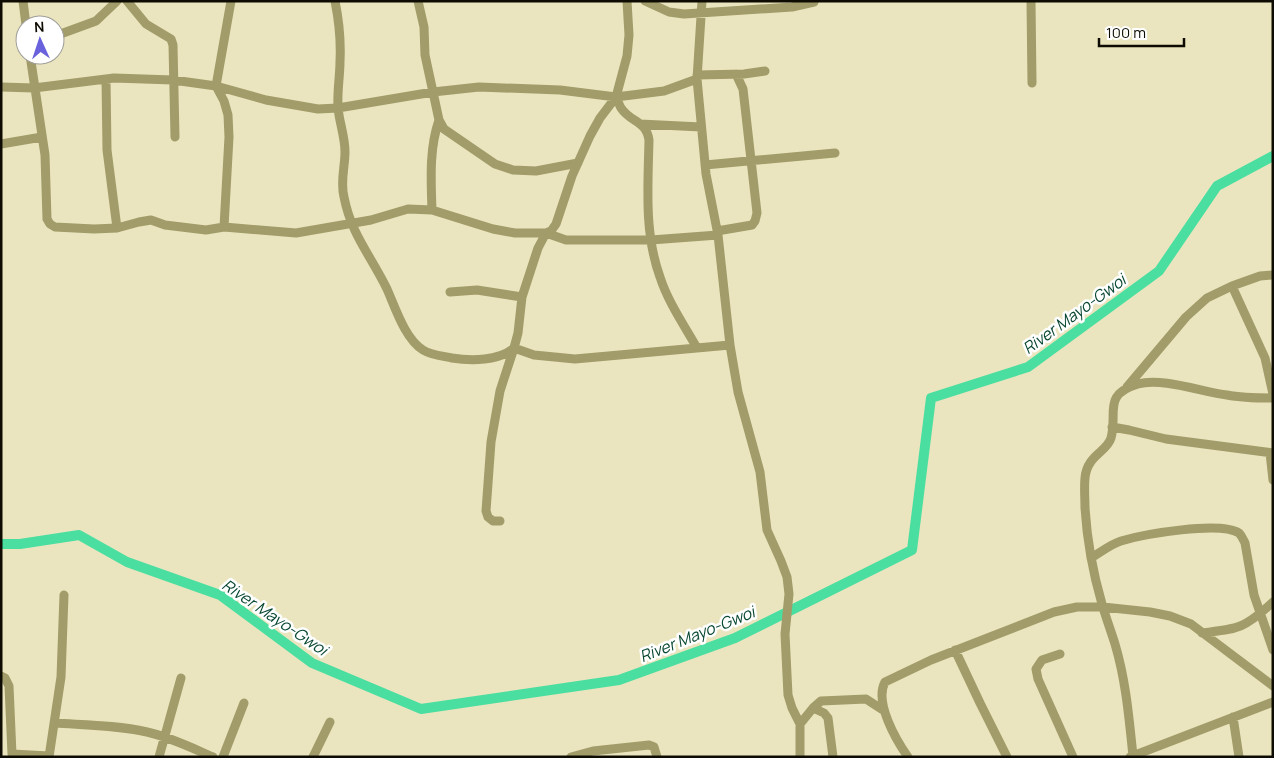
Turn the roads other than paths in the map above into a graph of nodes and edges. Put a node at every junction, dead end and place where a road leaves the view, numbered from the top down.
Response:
1 (23, 1) edge
2 (117, 1) edge
3 (127, 1) edge
4 (231, 1) edge
5 (335, 1) edge
6 (418, 1) edge
7 (627, 1) edge
8 (645, 1) edge
9 (702, 1) edge
10 (1031, 1) edge
11 (814, 2) edge
12 (700, 14) junction
13 (25, 15) edge
14 (65, 32) edge
15 (31, 65) edge
16 (765, 71) dead end
17 (736, 74) junction
18 (697, 77) junction
19 (106, 79) junction
20 (173, 80) junction
21 (1032, 83) dead end
22 (216, 86) junction
23 (1, 87) edge
24 (34, 88) junction
25 (432, 92) junction
26 (616, 97) junction
27 (338, 108) junction
28 (439, 120) junction
29 (640, 124) junction
30 (701, 127) junction
31 (175, 137) dead end
32 (42, 138) junction
33 (1, 144) edge
34 (835, 153) dead end
35 (750, 161) junction
36 (578, 163) junction
37 (705, 165) junction
38 (432, 210) junction
39 (351, 223) junction
40 (224, 227) junction
41 (117, 228) junction
42 (546, 233) junction
43 (717, 233) junction
44 (651, 240) junction
45 (1273, 275) edge
46 (1232, 286) junction
47 (450, 292) dead end
48 (522, 298) junction
49 (730, 345) junction
50 (514, 348) junction
51 (697, 348) junction
52 (1123, 390) junction
53 (1273, 394) edge
54 (1273, 398) edge
55 (1112, 427) junction
56 (1271, 453) edge
57 (1273, 480) edge
58 (500, 521) dead end
59 (1092, 558) junction
60 (64, 595) dead end
61 (1273, 602) edge
62 (1103, 606) junction
63 (1260, 614) junction
64 (1202, 633) junction
65 (955, 650) junction
66 (1273, 650) edge
67 (1060, 654) dead end
68 (1, 676) edge
69 (181, 678) dead end
70 (1273, 686) edge
71 (1273, 702) edge
72 (244, 704) dead end
73 (812, 708) junction
74 (883, 710) junction
75 (1233, 717) junction
76 (330, 722) dead end
77 (54, 723) junction
78 (800, 724) junction
79 (165, 736) junction
80 (1158, 752) edge
81 (610, 753) edge
82 (1132, 756) edge
83 (49, 757) edge
84 (159, 757) edge
85 (213, 757) edge
86 (223, 757) edge
87 (313, 757) edge
88 (571, 757) edge
89 (657, 757) edge
90 (800, 757) edge
91 (834, 757) edge
92 (908, 757) edge
93 (1007, 757) edge
94 (1073, 757) edge
95 (1239, 757) edge

1 - 13 street
2 - 14 street
3 - 20 street
4 - 22 street
5 - 27 street
6 - 25 street
7 - 26 street
8 - 12 street
9 - 12 street
10 - 21 street
11 - 12 street
12 - 18 street
15 - 24 street
16 - 17 street
17 - 18 street
17 - 35 street
18 - 26 street
18 - 30 street
19 - 20 street
19 - 24 street
19 - 41 street
20 - 22 street
20 - 31 street
22 - 27 street
22 - 40 street
23 - 24 street
24 - 32 street
25 - 26 street
25 - 27 street
25 - 28 street
26 - 29 street
26 - 36 street
27 - 39 street
28 - 36 street
28 - 38 street
29 - 30 street
29 - 44 street
30 - 37 street
32 - 33 street
32 - 41 street
34 - 35 street
35 - 37 street
35 - 43 street
36 - 42 street
37 - 43 street
38 - 39 street
38 - 42 street
39 - 40 street
39 - 50 street
40 - 41 street
42 - 44 street
42 - 48 street
43 - 44 street
43 - 49 street
44 - 51 street
45 - 46 street
46 - 52 street
46 - 53 street
47 - 48 street
48 - 50 street
49 - 51 street
49 - 78 street
50 - 51 street
50 - 58 street
52 - 54 street
52 - 55 street
55 - 56 street
55 - 59 street
56 - 57 street
59 - 62 street
59 - 63 street
60 - 77 street
61 - 63 street
62 - 64 street
62 - 65 street
62 - 82 street
63 - 64 street
63 - 66 street
64 - 70 street
65 - 74 street
65 - 93 street
67 - 94 street
68 - 83 street
69 - 79 street
71 - 75 street
72 - 86 street
73 - 74 street
73 - 78 street
73 - 91 street
74 - 92 street
75 - 80 street
75 - 95 street
76 - 87 street
77 - 79 street
77 - 83 street
78 - 90 street
79 - 84 street
79 - 85 street
80 - 82 street
81 - 88 street
81 - 89 street

